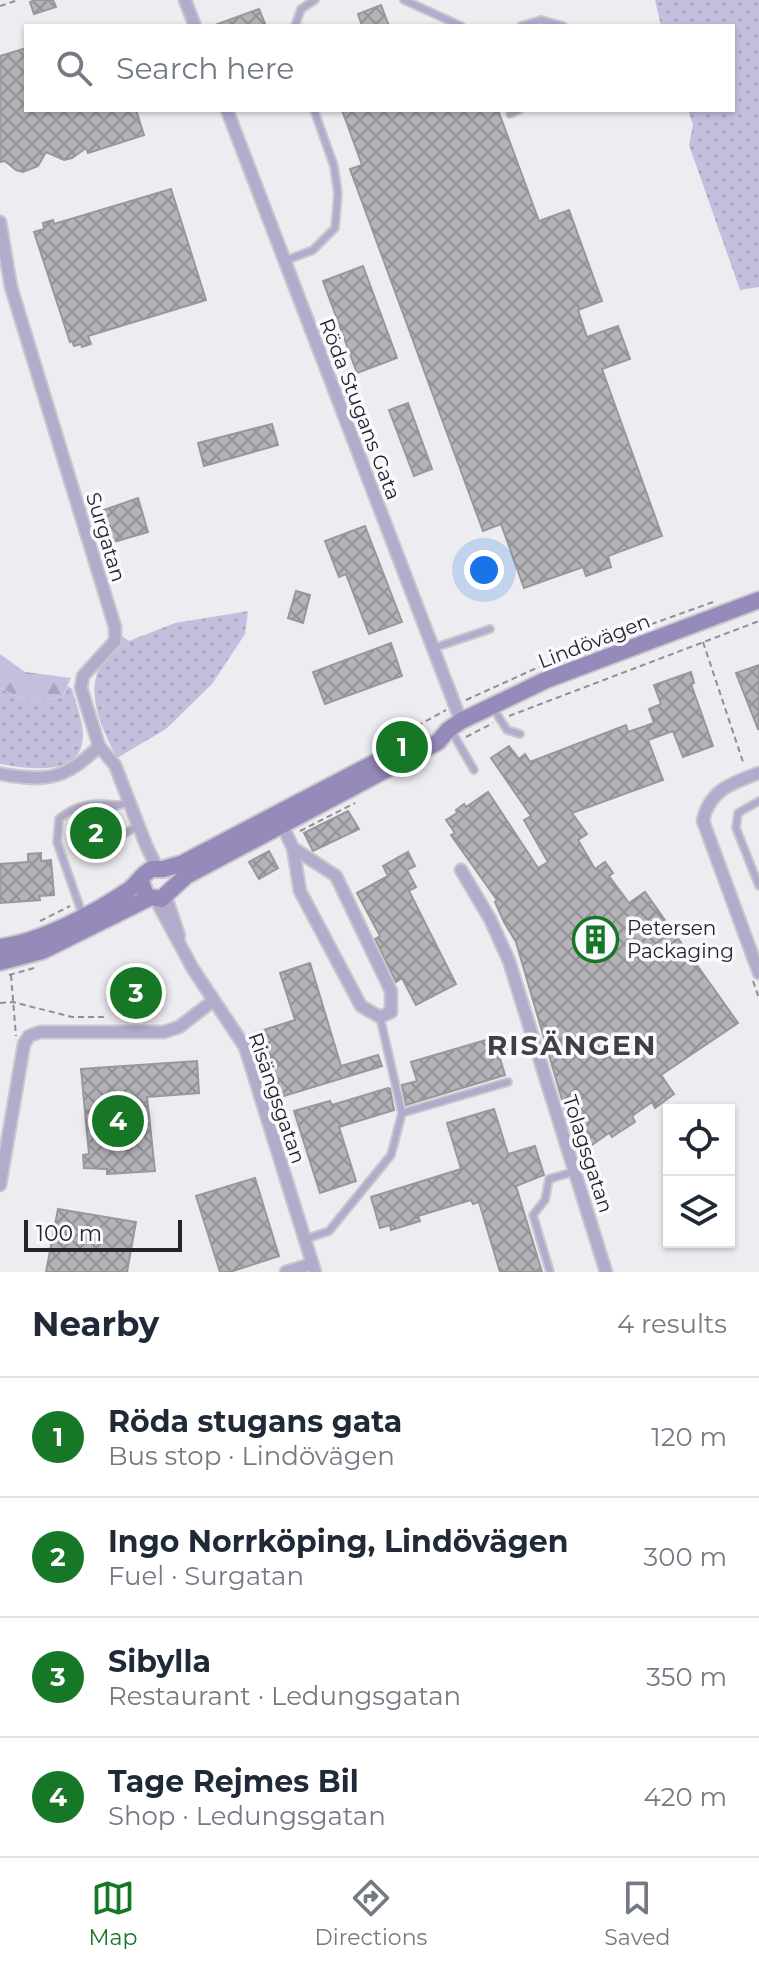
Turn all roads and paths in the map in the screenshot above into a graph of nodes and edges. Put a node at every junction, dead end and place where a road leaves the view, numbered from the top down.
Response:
1 (18, 0) edge
2 (185, 0) edge
3 (315, 0) edge
4 (404, 0) edge
5 (0, 6) edge
6 (194, 24) edge
7 (296, 24) edge
8 (457, 24) edge
9 (528, 24) edge
10 (556, 24) edge
11 (228, 112) edge
12 (315, 112) edge
13 (514, 112) edge
14 (510, 114) dead end
15 (0, 222) edge
16 (284, 261) junction
17 (759, 600) edge
18 (759, 621) edge
19 (490, 629) dead end
20 (703, 642) junction
21 (434, 648) junction
22 (496, 713) junction
23 (454, 730) junction
24 (520, 734) dead end
25 (99, 746) junction
26 (474, 770) dead end
27 (737, 771) dead end
28 (759, 773) edge
29 (0, 774) edge
30 (365, 797) dead end
31 (759, 801) edge
32 (131, 802) junction
33 (116, 805) junction
34 (282, 825) junction
35 (140, 826) junction
36 (293, 848) junction
37 (461, 870) dead end
38 (152, 872) junction
39 (759, 886) edge
40 (161, 895) junction
41 (86, 922) junction
42 (0, 947) edge
43 (0, 962) edge
44 (44, 964) dead end
45 (756, 976) edge
46 (759, 998) edge
47 (213, 1001) junction
48 (13, 1002) junction
49 (0, 1003) edge
50 (380, 1017) junction
51 (102, 1032) junction
52 (24, 1044) junction
53 (508, 1082) dead end
54 (402, 1113) junction
55 (575, 1171) junction
56 (0, 1185) edge
57 (305, 1239) junction
58 (314, 1268) edge
59 (286, 1272) edge
60 (550, 1272) edge
61 (606, 1272) edge

1 - 5 path
2 - 6 street
3 - 7 lane
4 - 8 lane
9 - 10 lane
11 - 16 street, Röda Stugans Gata
12 - 16 lane
13 - 14 lane
15 - 25 street, Surgatan
16 - 21 street, Röda Stugans Gata
17 - 22 main road, Lindövägen
18 - 20 path
19 - 21 lane
20 - 22 path
20 - 27 path
21 - 23 street, Röda Stugans Gata
22 - 23 main road, Lindövägen
22 - 23 path
22 - 24 lane
23 - 26 lane
23 - 34 main road, Lindövägen
25 - 29 street
25 - 32 street, Surgatan
28 - 45 street
30 - 34 path
31 - 39 lane
32 - 33 lane
32 - 35 street, Surgatan
33 - 35 lane
33 - 41 lane
34 - 36 street
34 - 38 main road, Lindövägen
34 - 40 main road, Lindövägen
35 - 38 street, Surgatan
36 - 50 street
36 - 50 street
37 - 55 street, Tolagsgatan
38 - 40 main road
38 - 40 main road
38 - 41 main road, Lindövägen
40 - 41 main road, Lindövägen
40 - 47 street, Risängsgatan
41 - 42 main road, Lindövägen
41 - 43 main road, Lindövägen
44 - 48 path
45 - 46 path
47 - 51 street
47 - 57 street, Risängsgatan
48 - 49 path
48 - 51 path
48 - 52 path
50 - 54 lane
51 - 52 street
52 - 56 street
53 - 54 lane
54 - 57 lane
55 - 60 lane
55 - 61 street, Tolagsgatan
57 - 58 street, Risängsgatan
58 - 59 street

